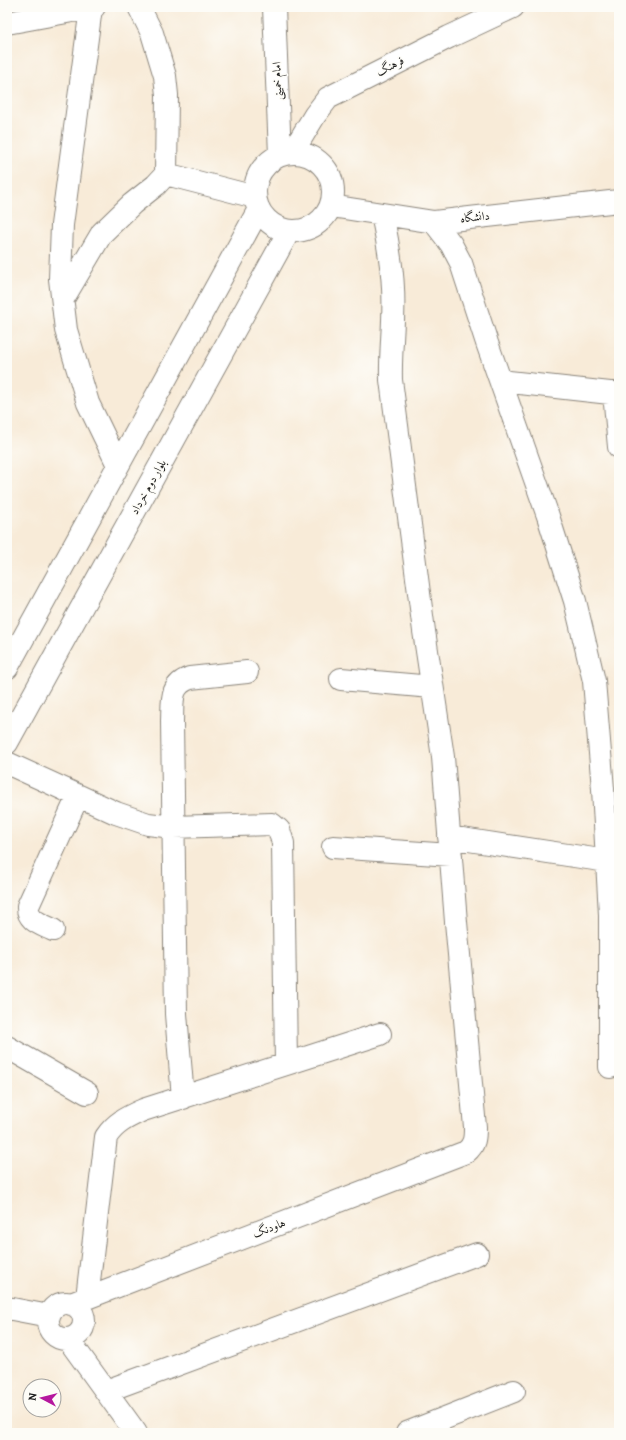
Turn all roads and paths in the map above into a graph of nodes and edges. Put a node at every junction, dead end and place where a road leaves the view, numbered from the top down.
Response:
1 (92, 7) edge
2 (139, 7) edge
3 (274, 7) edge
4 (513, 7) edge
5 (59, 10) edge
6 (7, 23) edge
7 (286, 154) junction
8 (166, 174) junction
9 (619, 201) edge
10 (257, 203) junction
11 (331, 206) junction
12 (382, 214) junction
13 (434, 222) junction
14 (289, 231) junction
15 (63, 299) junction
16 (500, 381) junction
17 (616, 393) edge
18 (619, 447) edge
19 (118, 465) junction
20 (7, 668) edge
21 (246, 672) dead end
22 (341, 679) dead end
23 (432, 687) junction
24 (7, 743) edge
25 (7, 763) edge
26 (78, 796) junction
27 (174, 827) junction
28 (450, 846) junction
29 (333, 847) dead end
30 (607, 861) junction
31 (53, 930) dead end
32 (380, 1034) dead end
33 (7, 1047) edge
34 (286, 1064) junction
35 (610, 1067) dead end
36 (87, 1093) dead end
37 (183, 1098) junction
38 (477, 1254) dead end
39 (79, 1301) junction
40 (7, 1308) edge
41 (49, 1316) junction
42 (68, 1339) junction
43 (106, 1391) junction
44 (514, 1391) dead end
45 (136, 1433) edge
46 (406, 1433) edge

1 - 5 street
1 - 15 street
2 - 8 street
3 - 7 street, امام خمینی
4 - 7 street, فرهنگ
5 - 6 street
7 - 10 street
7 - 11 street
8 - 10 street
8 - 15 street
9 - 13 street, دانشگاه
10 - 14 street
10 - 19 street
11 - 12 street, دانشگاه
11 - 14 street
12 - 13 street, دانشگاه
12 - 23 street
13 - 16 street
14 - 24 street, بلوار دوم خرداد
15 - 19 street
16 - 17 street
16 - 30 street
17 - 18 street
19 - 20 street
21 - 27 street
22 - 23 street
23 - 28 street
25 - 26 street
26 - 27 street
26 - 31 street
27 - 34 street
27 - 37 street
28 - 29 street
28 - 30 street
28 - 39 street, هاودنگ
30 - 35 street
32 - 34 street
33 - 36 street
34 - 37 street
37 - 39 street
38 - 43 street
39 - 41 street
39 - 42 street
40 - 41 street
41 - 42 street
42 - 43 street
43 - 45 street
44 - 46 street

